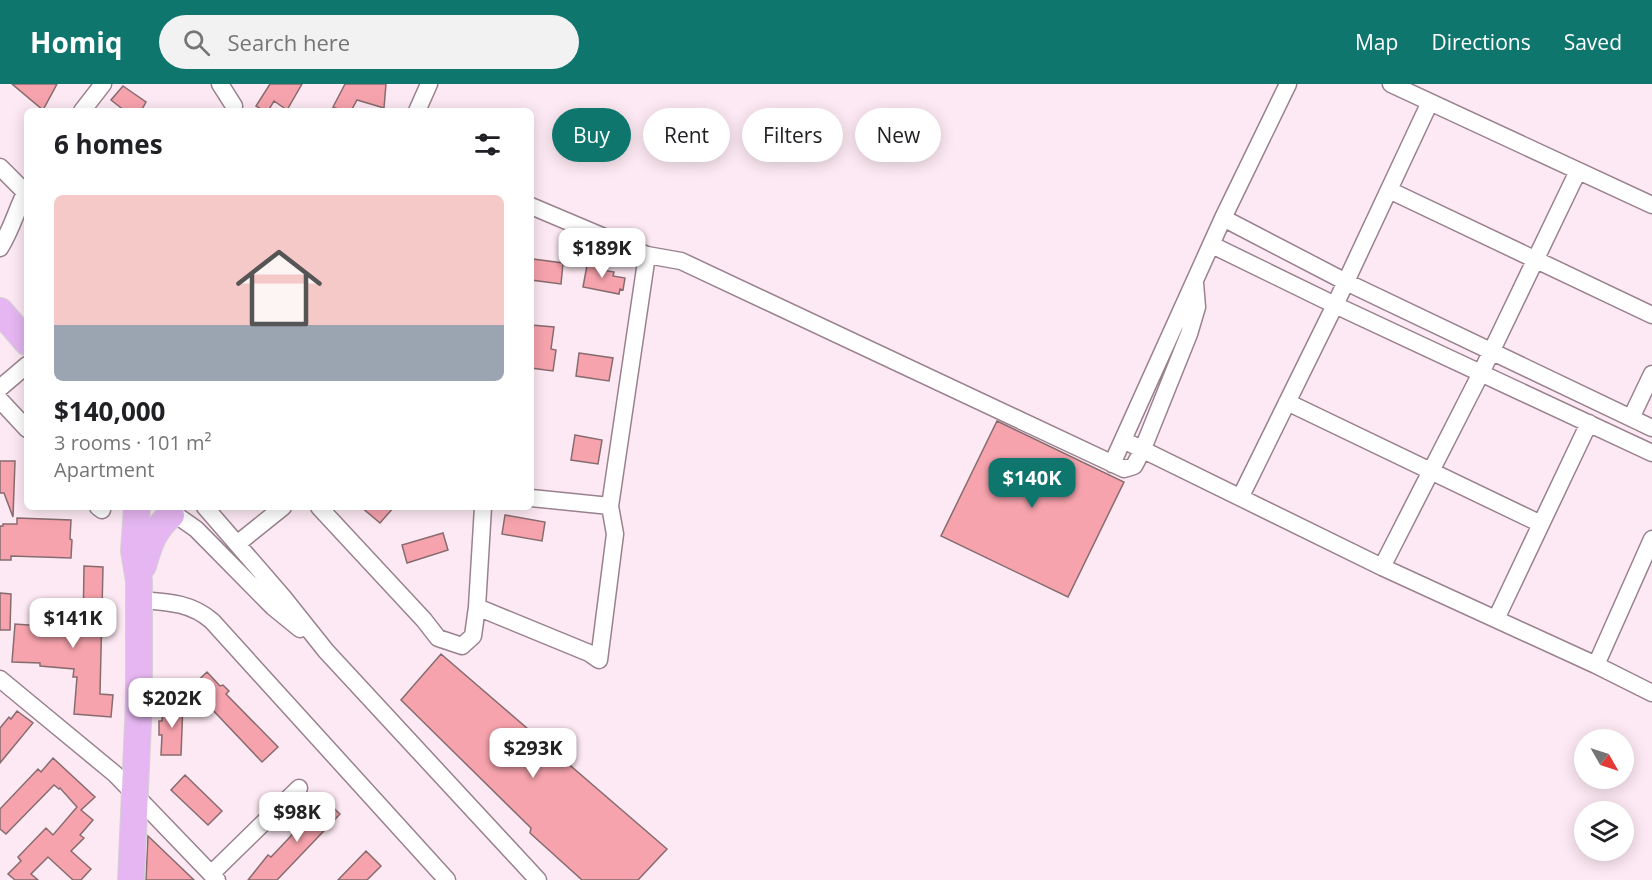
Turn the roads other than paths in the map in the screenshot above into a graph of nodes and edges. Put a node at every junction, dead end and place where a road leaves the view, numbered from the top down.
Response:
1 (103, 84) edge
2 (220, 84) edge
3 (429, 84) edge
4 (1288, 84) edge
5 (1390, 84) edge
6 (1430, 102) junction
7 (234, 106) dead end
8 (84, 108) edge
9 (418, 108) edge
10 (0, 167) edge
11 (1578, 171) junction
12 (24, 190) edge
13 (1389, 190) junction
14 (24, 195) edge
15 (1652, 205) edge
16 (534, 207) edge
17 (1223, 218) junction
18 (1212, 244) junction
19 (0, 248) edge
20 (647, 255) junction
21 (1536, 259) junction
22 (1346, 282) junction
23 (1195, 283) junction
24 (0, 294) edge
25 (1335, 305) junction
26 (0, 311) edge
27 (24, 315) edge
28 (1652, 315) edge
29 (24, 339) edge
30 (1492, 351) junction
31 (24, 368) edge
32 (1481, 373) junction
33 (1652, 374) edge
34 (0, 388) edge
35 (0, 400) edge
36 (1287, 402) junction
37 (1631, 418) junction
38 (1589, 423) junction
39 (24, 426) edge
40 (1652, 428) edge
41 (1123, 440) junction
42 (1142, 450) junction
43 (1652, 453) edge
44 (1112, 464) junction
45 (1431, 470) junction
46 (1241, 496) junction
47 (534, 498) edge
48 (610, 506) junction
49 (137, 510) edge
50 (209, 510) edge
51 (279, 510) edge
52 (322, 510) edge
53 (483, 510) edge
54 (172, 511) edge
55 (1541, 524) junction
56 (1652, 539) edge
57 (237, 544) junction
58 (1382, 567) junction
59 (139, 590) junction
60 (477, 607) junction
61 (1496, 619) junction
62 (326, 651) junction
63 (1596, 665) junction
64 (0, 679) edge
65 (1652, 693) edge
66 (299, 788) dead end
67 (135, 794) junction
68 (214, 877) edge
69 (131, 880) edge
70 (447, 880) edge
71 (538, 880) edge

1 - 8 street
2 - 7 street
3 - 9 street
4 - 17 street
5 - 6 street
6 - 11 street
6 - 13 street
10 - 12 street
11 - 15 street
11 - 21 street
13 - 21 street
13 - 22 street
14 - 19 street
16 - 20 street
17 - 18 street
17 - 22 street
18 - 23 street
18 - 25 street
20 - 44 street
20 - 48 street
21 - 28 street
21 - 30 street
22 - 25 street
22 - 30 street
23 - 41 street
23 - 42 street
24 - 27 main road
25 - 32 street
25 - 36 street
26 - 29 main road
30 - 32 street
30 - 37 street
31 - 34 street
32 - 38 street
32 - 45 street
33 - 37 street
35 - 39 street
36 - 45 street
36 - 46 street
37 - 40 street
38 - 43 street
38 - 55 street
41 - 42 street
41 - 44 street
42 - 44 street
42 - 46 street
45 - 55 street
45 - 58 street
46 - 58 street
47 - 48 street
48 - 60 street
49 - 59 main road
50 - 57 street
51 - 57 street
52 - 60 street
53 - 60 street
54 - 59 main road
54 - 62 street
55 - 61 street
56 - 63 street
57 - 62 street
58 - 61 street
59 - 67 main road
59 - 70 street
61 - 63 street
62 - 71 street
63 - 65 street
64 - 67 street
66 - 68 street
67 - 68 street
67 - 69 main road

